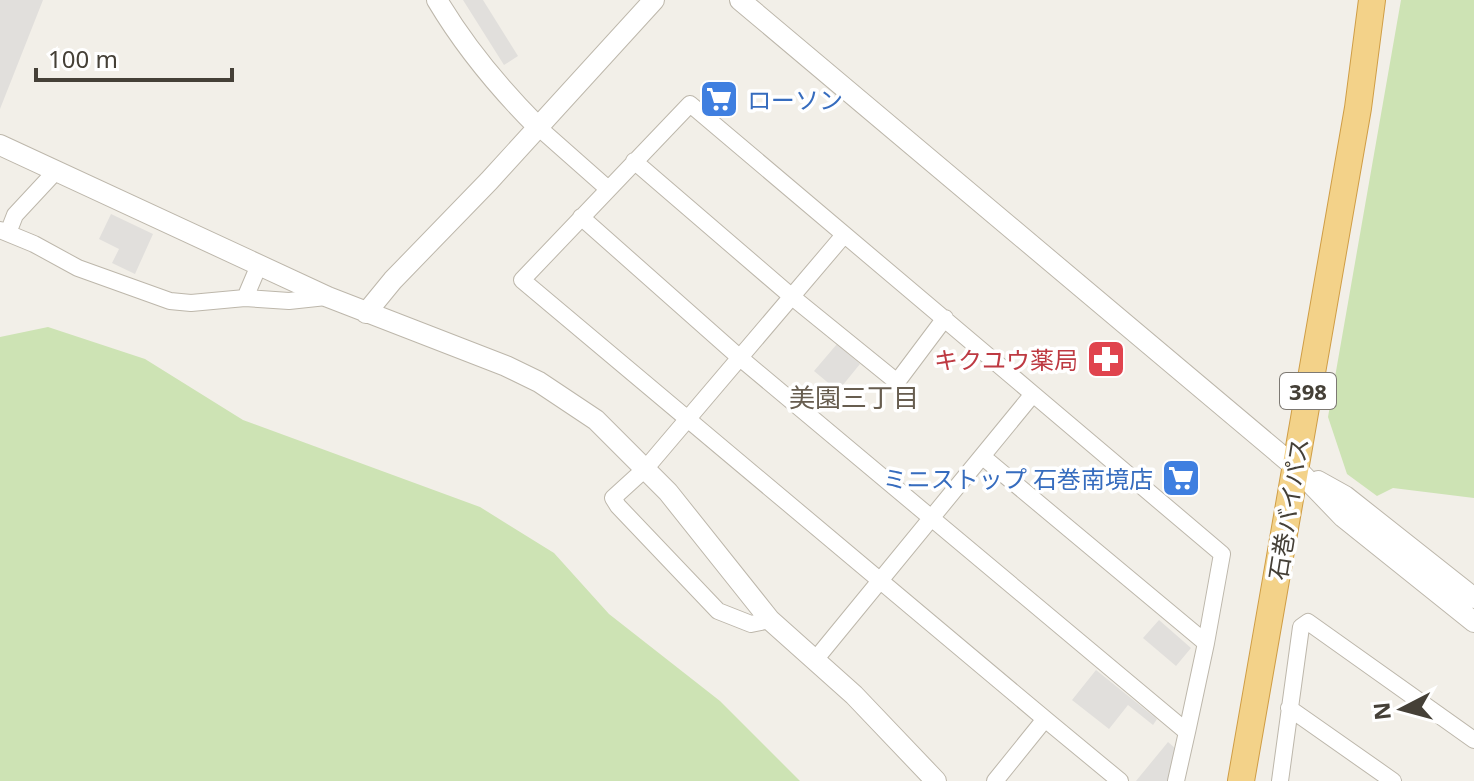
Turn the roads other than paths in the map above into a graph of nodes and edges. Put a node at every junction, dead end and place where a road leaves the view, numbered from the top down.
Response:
1 (437, 0) edge
2 (654, 0) edge
3 (740, 0) edge
4 (1372, 0) edge
5 (538, 127) junction
6 (0, 145) edge
7 (634, 161) junction
8 (55, 172) junction
9 (607, 188) junction
10 (581, 217) junction
11 (4, 232) edge
12 (844, 235) junction
13 (259, 265) junction
14 (791, 296) junction
15 (328, 297) junction
16 (245, 298) junction
17 (366, 313) junction
18 (945, 318) junction
19 (739, 357) junction
20 (1033, 394) junction
21 (687, 419) junction
22 (983, 457) junction
23 (1294, 466) junction
24 (646, 468) junction
25 (931, 518) junction
26 (879, 579) junction
27 (1474, 598) edge
28 (770, 620) junction
29 (1474, 622) edge
30 (1206, 643) junction
31 (815, 660) junction
32 (1289, 708) junction
33 (1045, 719) junction
34 (1187, 732) junction
35 (1474, 740) edge
36 (1001, 779) edge
37 (936, 781) edge
38 (1120, 781) edge
39 (1176, 781) edge
40 (1241, 781) edge
41 (1280, 781) edge
42 (1393, 781) edge

1 - 5 street
2 - 5 street
3 - 23 street
4 - 23 highway, 石巻バイパス / 398
5 - 9 street
5 - 17 street
6 - 8 street
7 - 9 street
7 - 12 street
7 - 14 street
8 - 11 street
8 - 13 street
9 - 10 street
10 - 19 street
10 - 21 street
11 - 16 street
12 - 14 street
12 - 18 street
13 - 15 street
13 - 16 street
14 - 18 street
14 - 19 street
15 - 16 street
15 - 17 street
17 - 24 street
18 - 20 street
19 - 21 street
19 - 25 street
20 - 22 street
20 - 30 street
21 - 24 street
21 - 26 street
22 - 25 street
22 - 30 street
23 - 27 street
23 - 29 street
23 - 40 highway, 石巻バイパス / 398
24 - 28 street
24 - 28 street
25 - 26 street
25 - 34 street
26 - 31 street
26 - 33 street
28 - 31 street
30 - 34 street
31 - 37 street
32 - 35 street
32 - 41 street
32 - 42 street
33 - 36 street
33 - 38 street
34 - 39 street

